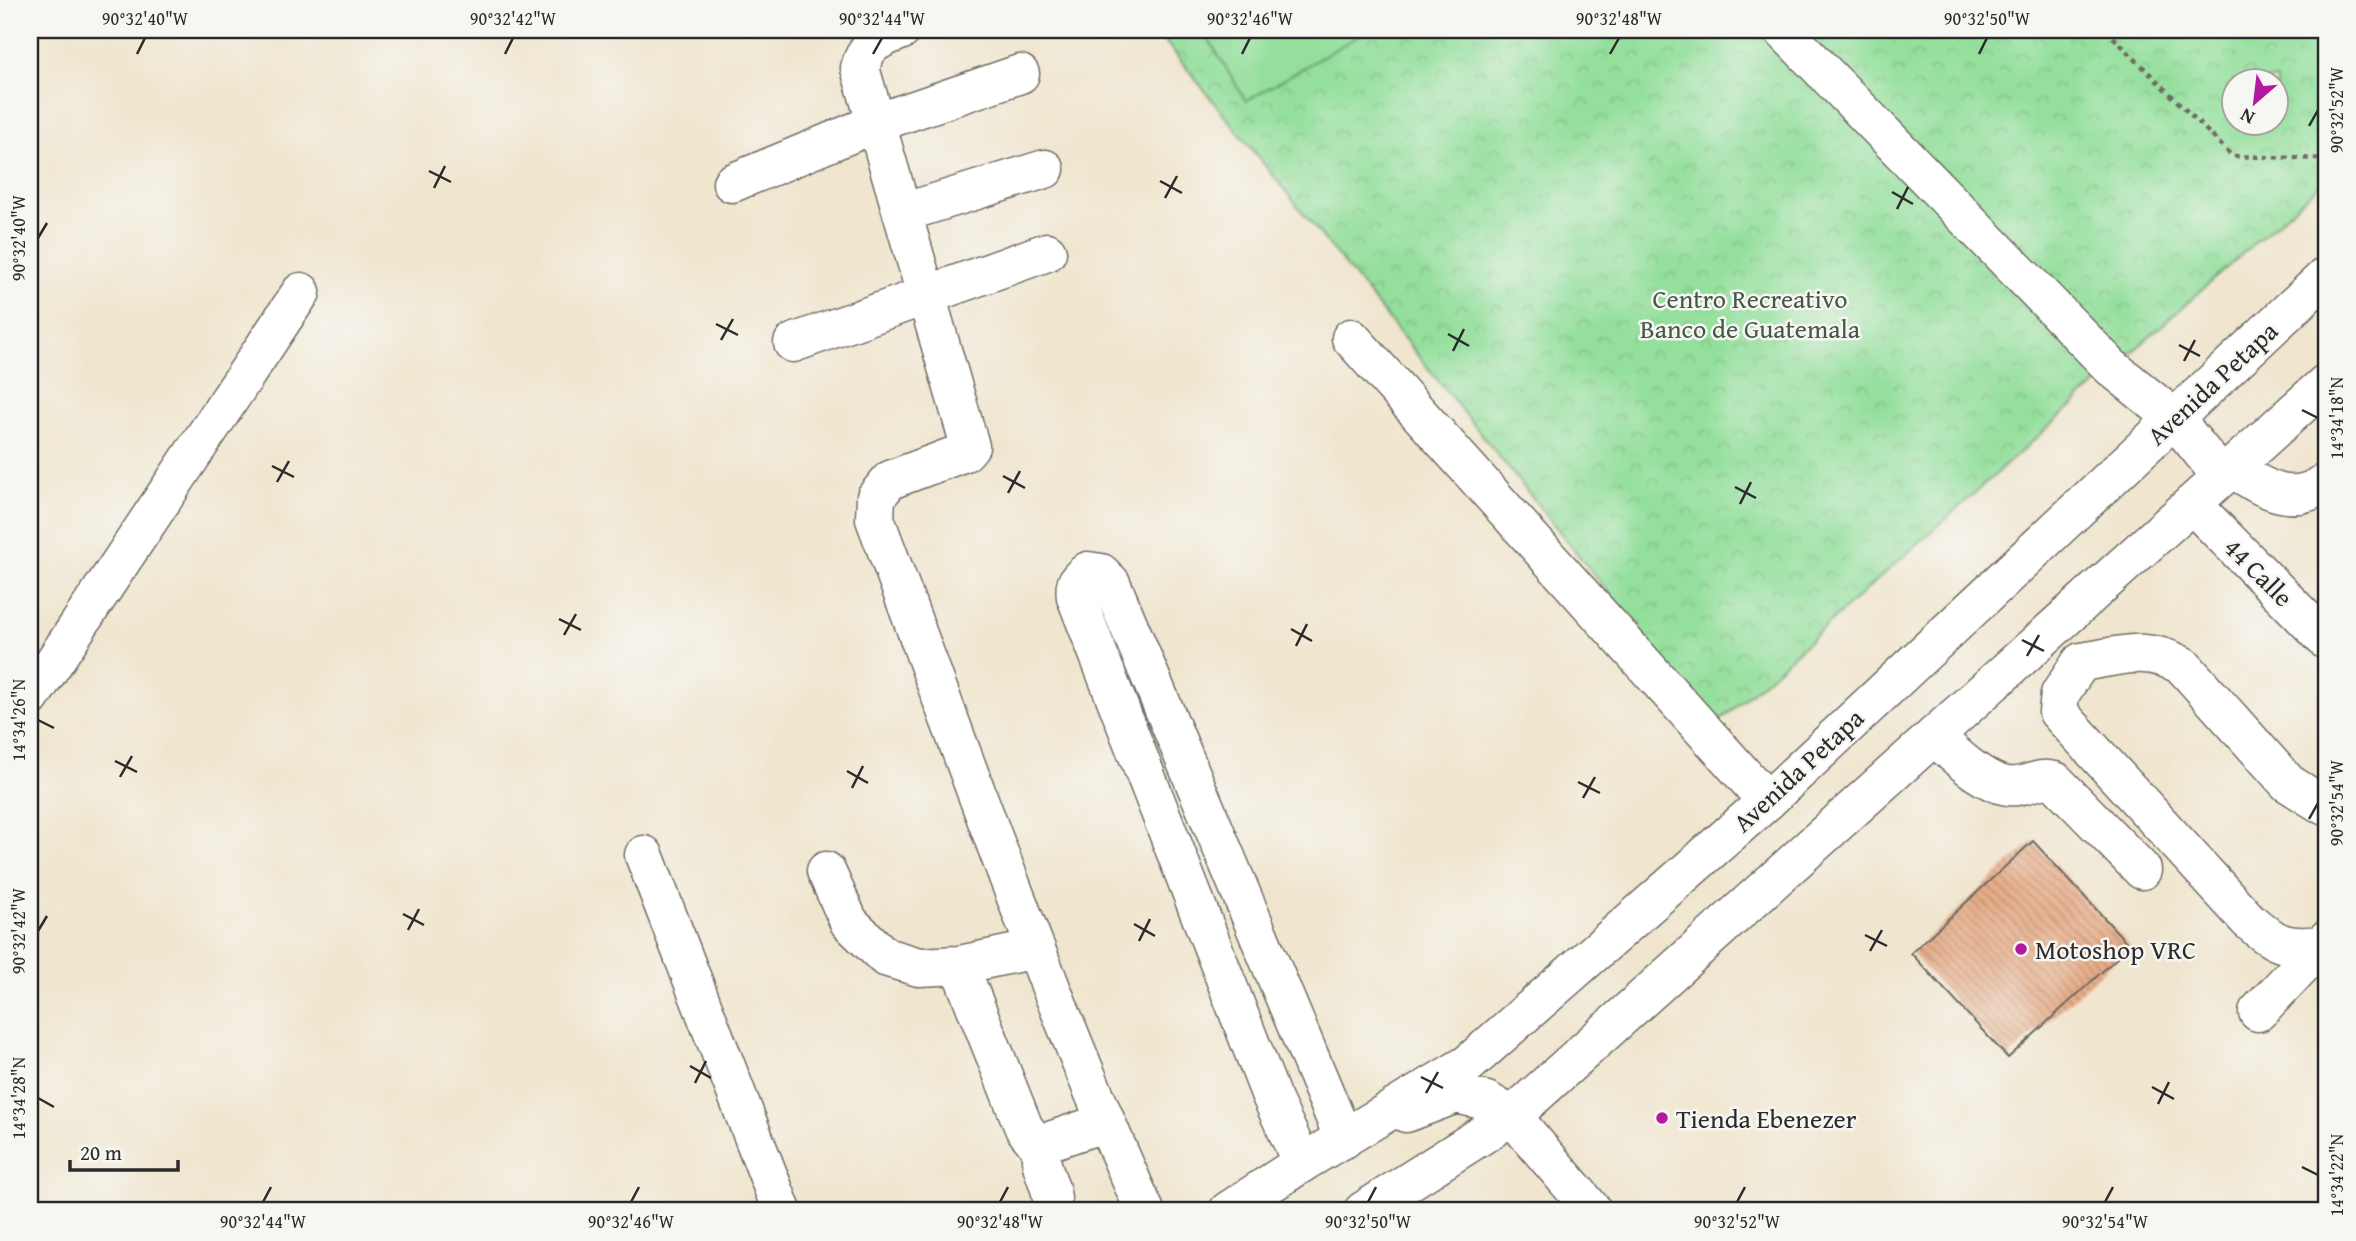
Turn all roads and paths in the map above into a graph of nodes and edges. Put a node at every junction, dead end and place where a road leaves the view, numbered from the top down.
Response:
1 (902, 30) edge
2 (1783, 30) edge
3 (2106, 30) edge
4 (1020, 74) dead end
5 (876, 123) junction
6 (2326, 159) edge
7 (1045, 169) dead end
8 (732, 183) dead end
9 (902, 213) junction
10 (1047, 252) dead end
11 (2326, 276) edge
12 (301, 292) dead end
13 (926, 294) junction
14 (1351, 338) dead end
15 (793, 343) dead end
16 (2326, 383) edge
17 (2174, 418) junction
18 (2227, 473) junction
19 (2326, 482) edge
20 (2192, 504) junction
21 (2326, 640) edge
22 (30, 698) edge
23 (1935, 735) junction
24 (1767, 801) junction
25 (2326, 805) edge
26 (644, 855) dead end
27 (2142, 870) dead end
28 (826, 871) dead end
29 (2324, 943) edge
30 (1036, 949) junction
31 (958, 965) junction
32 (2258, 1012) dead end
33 (1512, 1116) junction
34 (1106, 1122) junction
35 (1350, 1136) junction
36 (1041, 1149) junction
37 (1302, 1163) junction
38 (782, 1211) edge
39 (1051, 1211) edge
40 (1145, 1211) edge
41 (1228, 1211) edge
42 (1363, 1211) edge
43 (1593, 1211) edge

1 - 5 main road
2 - 17 main road
3 - 6 path
4 - 5 main road
5 - 8 main road
5 - 9 main road
7 - 9 main road
9 - 13 main road
10 - 13 main road
11 - 17 main road, Avenida Petapa
12 - 22 main road
13 - 15 main road
13 - 30 main road
14 - 24 main road
16 - 18 main road
17 - 18 main road
17 - 24 main road, Avenida Petapa
18 - 19 main road
18 - 20 main road
20 - 21 main road, 44 Calle
20 - 23 main road
23 - 27 main road
23 - 33 main road
24 - 35 main road, Avenida Petapa
25 - 29 main road
26 - 38 main road
28 - 31 main road
29 - 32 main road
30 - 31 main road
30 - 34 main road
31 - 36 main road
33 - 35 main road
33 - 42 main road
33 - 43 main road
34 - 36 main road
34 - 40 main road
35 - 37 main road, Avenida Petapa
35 - 37 main road
36 - 39 main road
37 - 41 main road, Avenida Petapa

